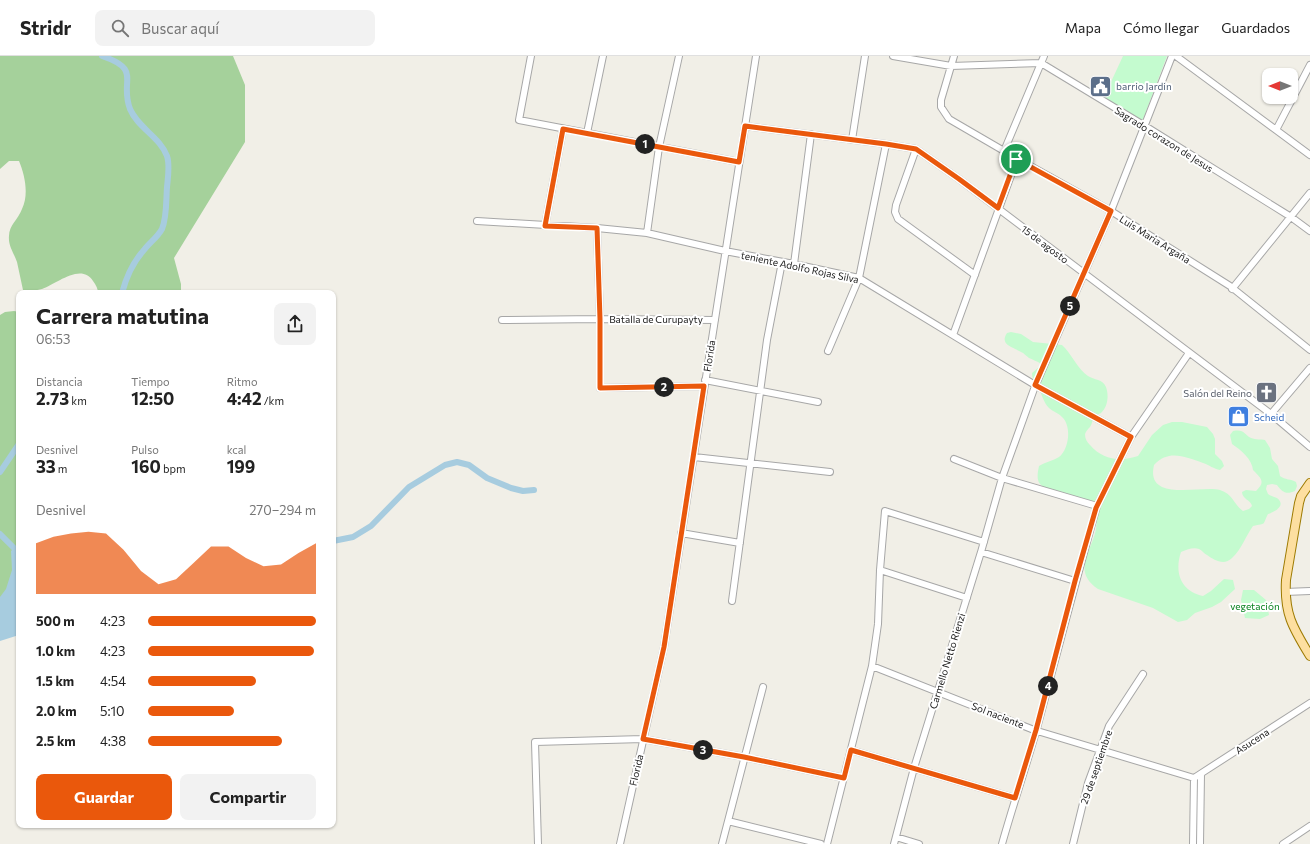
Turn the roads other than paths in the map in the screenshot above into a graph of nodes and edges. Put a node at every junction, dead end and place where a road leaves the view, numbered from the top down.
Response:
1 (531, 56) edge
2 (604, 56) edge
3 (679, 56) edge
4 (756, 56) edge
5 (865, 56) edge
6 (893, 56) edge
7 (954, 56) edge
8 (1044, 56) edge
9 (1172, 56) edge
10 (1176, 56) edge
11 (1041, 63) junction
12 (951, 66) junction
13 (1310, 66) edge
14 (745, 126) junction
15 (1145, 126) junction
16 (563, 129) junction
17 (1276, 130) junction
18 (587, 133) junction
19 (811, 134) junction
20 (852, 140) junction
21 (886, 144) junction
22 (660, 147) junction
23 (916, 149) junction
24 (1004, 151) junction
25 (1310, 155) edge
26 (1016, 159) junction
27 (739, 162) junction
28 (1310, 193) edge
29 (998, 208) junction
30 (1111, 211) junction
31 (1290, 217) junction
32 (477, 221) dead end
33 (545, 226) junction
34 (597, 228) junction
35 (1310, 231) edge
36 (647, 233) junction
37 (725, 251) junction
38 (782, 262) junction
39 (794, 264) junction
40 (1084, 273) junction
41 (975, 275) junction
42 (859, 278) junction
43 (1232, 289) junction
44 (600, 319) junction
45 (502, 320) dead end
46 (714, 320) junction
47 (953, 335) junction
48 (1310, 350) edge
49 (828, 351) dead end
50 (1189, 353) junction
51 (1310, 368) edge
52 (705, 383) junction
53 (1035, 385) junction
54 (761, 391) junction
55 (818, 402) dead end
56 (1271, 414) junction
57 (1131, 437) junction
58 (1310, 446) edge
59 (694, 457) junction
60 (954, 459) dead end
61 (751, 463) junction
62 (830, 472) dead end
63 (1002, 478) junction
64 (1310, 484) edge
65 (1096, 508) junction
66 (681, 533) junction
67 (984, 542) junction
68 (740, 543) junction
69 (981, 552) junction
70 (880, 570) junction
71 (1075, 581) junction
72 (1310, 591) edge
73 (1285, 592) junction
74 (967, 598) junction
75 (732, 601) dead end
76 (1310, 656) edge
77 (872, 666) junction
78 (1143, 674) dead end
79 (763, 687) dead end
80 (938, 692) junction
81 (1310, 703) edge
82 (1036, 730) junction
83 (643, 739) junction
84 (851, 750) junction
85 (1100, 750) junction
86 (744, 757) junction
87 (914, 768) junction
88 (1201, 774) junction
89 (844, 778) junction
90 (1194, 778) junction
91 (1015, 798) junction
92 (728, 821) junction
93 (1310, 826) edge
94 (896, 837) junction
95 (538, 844) edge
96 (620, 844) edge
97 (722, 844) edge
98 (821, 844) edge
99 (827, 844) edge
100 (894, 844) edge
101 (918, 844) edge
102 (1002, 844) edge
103 (1073, 844) edge
104 (1193, 844) edge
105 (1200, 844) edge
106 (1283, 844) edge

1 - 16 street
2 - 18 street
3 - 22 street
4 - 14 street, Florida
5 - 20 street
6 - 12 street
7 - 12 street
8 - 11 street
9 - 15 street, Carmello Netto Rienzi
10 - 17 street
11 - 12 street
11 - 15 street, Sagrado corazon de Jesus
11 - 24 street
12 - 24 street, Luis Maria Argaña
13 - 17 street
14 - 19 street, 15 de agosto
14 - 27 street, Florida
15 - 30 street, Carmello Netto Rienzi
15 - 31 street, Sagrado corazon de Jesus
16 - 18 street
16 - 33 street
17 - 25 street
18 - 22 street
19 - 20 street, 15 de agosto
19 - 39 street
20 - 21 street, 15 de agosto
21 - 23 street, 15 de agosto
21 - 42 street
22 - 27 street
22 - 36 street
23 - 29 street, 15 de agosto
23 - 41 street
24 - 26 street, Luis Maria Argaña
26 - 29 street
26 - 30 street, Luis Maria Argaña
27 - 37 street, Florida
28 - 31 street
29 - 40 street, 15 de agosto
29 - 41 street
30 - 40 street, Carmello Netto Rienzi
30 - 43 street, Luis Maria Argaña
31 - 35 street, Sagrado corazon de Jesus
31 - 43 street
32 - 33 street, teniente Adolfo Rojas Silva
33 - 34 street, teniente Adolfo Rojas Silva
34 - 36 street, teniente Adolfo Rojas Silva
34 - 44 street
36 - 37 street, teniente Adolfo Rojas Silva
37 - 38 street, teniente Adolfo Rojas Silva
37 - 46 street, Florida
38 - 39 street, teniente Adolfo Rojas Silva
38 - 54 street
39 - 42 street, teniente Adolfo Rojas Silva
40 - 50 street, 15 de agosto
40 - 53 street, Carmello Netto Rienzi
41 - 47 street
42 - 47 street, teniente Adolfo Rojas Silva
42 - 49 street
43 - 48 street, Luis Maria Argaña
44 - 45 street, Batalla de Curupayty
44 - 46 street, Batalla de Curupayty
44 - 52 street
46 - 52 street, Florida
47 - 53 street, teniente Adolfo Rojas Silva
50 - 56 street, 15 de agosto
50 - 57 street
51 - 56 street
52 - 54 street
52 - 59 street, Florida
53 - 57 street, teniente Adolfo Rojas Silva
53 - 63 street, Carmello Netto Rienzi
54 - 55 street
54 - 61 street
56 - 58 street, 15 de agosto
57 - 65 street
59 - 61 street
59 - 66 street, Florida
60 - 63 street
61 - 62 street
61 - 68 street
63 - 65 street
63 - 67 street, Carmello Netto Rienzi
64 - 73 main road
65 - 71 street
66 - 68 street
66 - 83 street, Florida
67 - 69 street, Carmello Netto Rienzi
67 - 70 street
68 - 75 street
69 - 71 street
69 - 74 street, Carmello Netto Rienzi
70 - 74 street
70 - 77 street
71 - 82 street
72 - 73 street
73 - 76 main road
74 - 80 street, Carmello Netto Rienzi
77 - 80 street, Sol naciente
77 - 84 street
78 - 85 street, 29 de septiembre
79 - 86 street
80 - 82 street, Sol naciente
80 - 87 street, Carmello Netto Rienzi
81 - 88 street, Asucena
82 - 85 street, Sol naciente
82 - 91 street
83 - 86 street
83 - 95 street
83 - 96 street, Florida
84 - 87 street
84 - 89 street
85 - 90 street, Sol naciente
85 - 103 street, 29 de septiembre
86 - 89 street
86 - 92 street
87 - 91 street
87 - 94 street, Carmello Netto Rienzi
88 - 90 street, Asucena
88 - 105 street
89 - 99 street
90 - 104 street
91 - 102 street
92 - 97 street
92 - 98 street
93 - 106 street
94 - 100 street, Carmello Netto Rienzi
94 - 101 street

